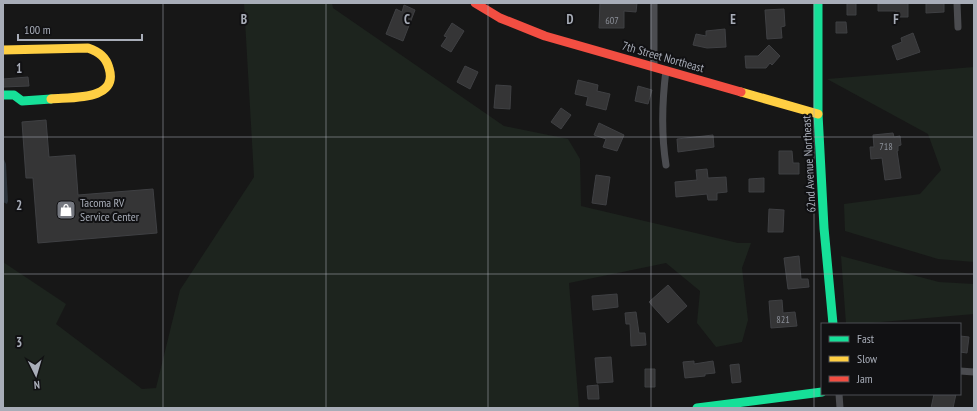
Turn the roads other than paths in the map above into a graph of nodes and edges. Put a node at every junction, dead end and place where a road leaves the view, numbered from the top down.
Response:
1 (475, 3) edge
2 (654, 3) edge
3 (818, 3) edge
4 (957, 3) edge
5 (958, 27) dead end
6 (3, 50) edge
7 (654, 67) junction
8 (666, 70) junction
9 (3, 95) edge
10 (818, 114) junction
11 (666, 165) dead end
12 (833, 323) edge
13 (961, 371) edge
14 (974, 372) edge
15 (821, 392) edge
16 (839, 395) edge
17 (697, 408) edge
18 (840, 408) edge

1 - 7 street, 7th Street Northeast
2 - 7 street
3 - 10 street, 62nd Avenue Northeast
4 - 5 street
6 - 9 street
7 - 8 street, 7th Street Northeast
8 - 10 street, 7th Street Northeast
8 - 11 street
10 - 12 street, 62nd Avenue Northeast
13 - 14 street
15 - 17 street
16 - 18 street

